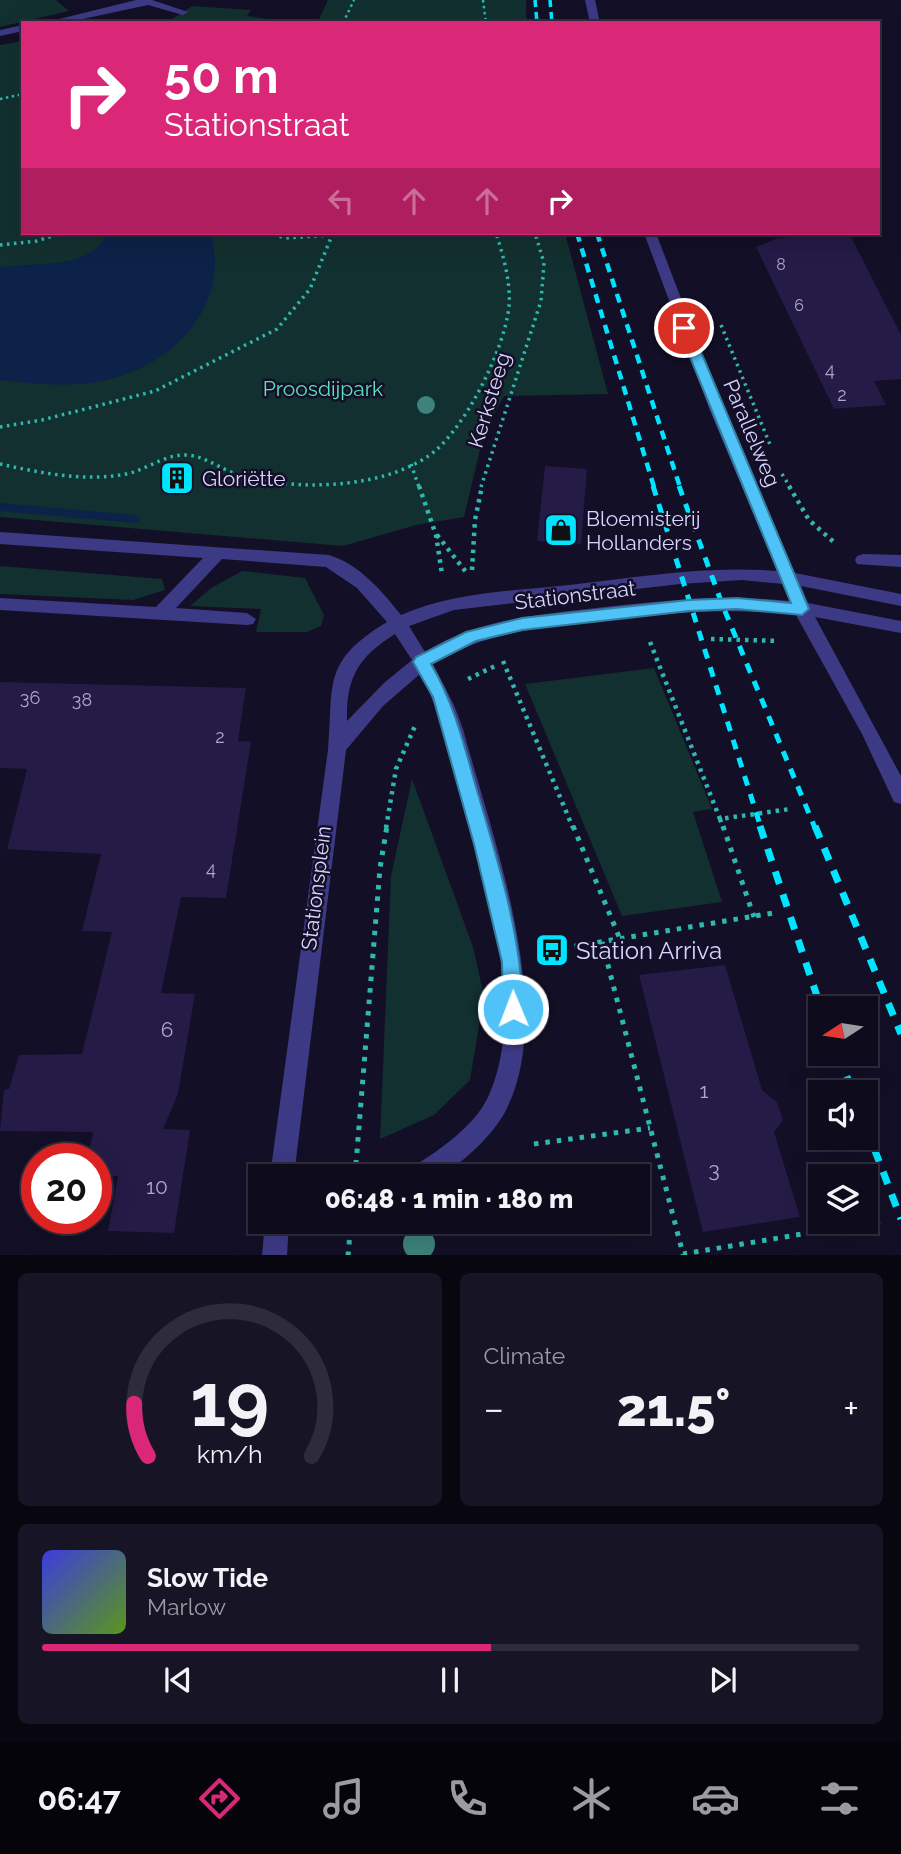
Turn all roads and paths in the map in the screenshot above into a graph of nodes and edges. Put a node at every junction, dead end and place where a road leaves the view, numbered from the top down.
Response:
1 (354, 0) edge
2 (483, 0) edge
3 (590, 0) edge
4 (143, 1) edge
5 (183, 12) dead end
6 (57, 21) edge
7 (344, 21) edge
8 (485, 21) edge
9 (595, 21) edge
10 (21, 28) edge
11 (0, 33) edge
12 (21, 94) edge
13 (0, 99) edge
14 (55, 235) edge
15 (274, 235) edge
16 (321, 235) edge
17 (333, 235) edge
18 (496, 235) edge
19 (536, 235) edge
20 (651, 235) edge
21 (0, 245) edge
22 (720, 321) dead end
23 (0, 427) edge
24 (775, 457) dead end
25 (0, 464) edge
26 (411, 464) junction
27 (780, 469) dead end
28 (809, 520) dead end
29 (436, 535) junction
30 (0, 538) edge
31 (218, 553) junction
32 (863, 560) dead end
33 (901, 561) edge
34 (442, 574) dead end
35 (789, 578) junction
36 (901, 600) edge
37 (0, 604) edge
38 (802, 609) junction
39 (161, 613) junction
40 (247, 619) dead end
41 (397, 624) junction
42 (901, 627) edge
43 (699, 639) dead end
44 (663, 641) dead end
45 (650, 642) junction
46 (637, 643) dead end
47 (819, 643) junction
48 (515, 660) dead end
49 (421, 662) junction
50 (441, 696) junction
51 (338, 747) junction
52 (901, 796) edge
53 (790, 809) dead end
54 (720, 819) junction
55 (773, 913) dead end
56 (754, 917) junction
57 (620, 939) junction
58 (602, 942) junction
59 (552, 950) dead end
60 (650, 1128) junction
61 (534, 1144) dead end
62 (283, 1164) edge
63 (356, 1164) edge
64 (436, 1164) edge
65 (886, 1220) dead end
66 (276, 1234) edge
67 (350, 1234) edge
68 (274, 1255) edge
69 (348, 1255) edge
70 (683, 1255) edge

1 - 7 path
2 - 8 path
3 - 9 street
4 - 5 street
4 - 6 street
10 - 11 street
12 - 13 path
14 - 21 path
15 - 16 path
17 - 23 path
18 - 26 path
19 - 29 path, Kerksteeg
20 - 35 street, Parallelweg
22 - 24 path, Parallelweg
25 - 26 path
26 - 29 path
27 - 28 path, Parallelweg
29 - 34 path
30 - 31 street
31 - 39 street
31 - 41 street
32 - 33 street
35 - 36 street, Stationsplein
35 - 38 street, Parallelweg
35 - 41 street, Stationsplein
37 - 39 street
38 - 42 street, Stationstraat
38 - 47 street, Parallelweg
38 - 49 street, Stationstraat
39 - 40 street
41 - 49 street
41 - 51 street, Stationsplein
43 - 47 path
44 - 45 path
45 - 46 path
45 - 54 path
47 - 52 street, Parallelweg
48 - 57 path
49 - 50 street
49 - 51 street, Stationstraat
50 - 63 path
50 - 64 street
51 - 62 street, Stationsplein
53 - 54 path
54 - 56 path
55 - 56 path
56 - 57 path
57 - 58 path
58 - 59 path
58 - 60 path
60 - 61 path
60 - 70 path
65 - 70 path
66 - 68 street
67 - 69 path

